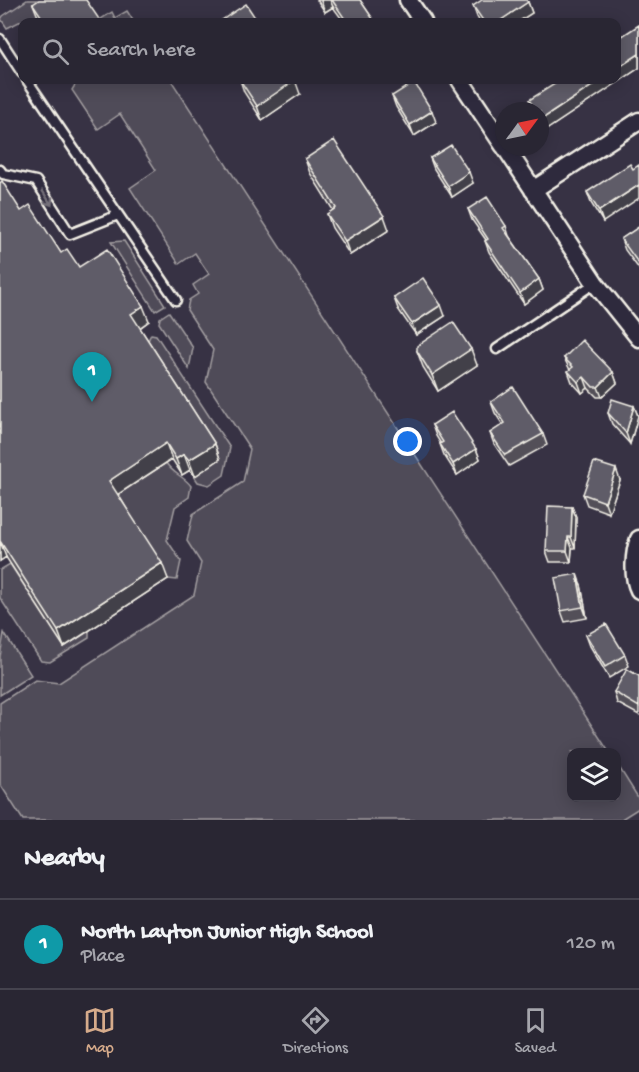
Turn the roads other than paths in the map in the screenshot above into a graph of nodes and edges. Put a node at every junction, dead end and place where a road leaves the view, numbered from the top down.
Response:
1 (408, 0) edge
2 (420, 18) edge
3 (1, 40) edge
4 (18, 67) edge
5 (30, 84) edge
6 (463, 84) edge
7 (639, 121) edge
8 (495, 132) edge
9 (511, 156) edge
10 (0, 170) edge
11 (533, 190) junction
12 (118, 215) junction
13 (595, 283) junction
14 (176, 300) dead end
15 (639, 338) edge
16 (497, 350) dead end
17 (639, 539) edge
18 (639, 590) edge

1 - 2 street
3 - 4 lane
5 - 12 lane
6 - 8 street
7 - 11 street
9 - 11 street
10 -> 12 lane
11 - 13 street
12 - 14 lane
13 - 15 street
13 - 16 lane
17 - 18 street

